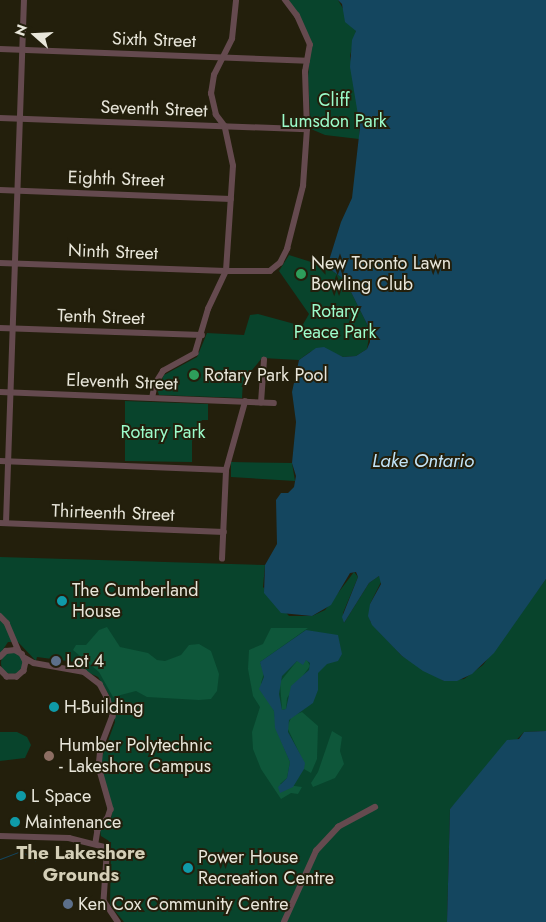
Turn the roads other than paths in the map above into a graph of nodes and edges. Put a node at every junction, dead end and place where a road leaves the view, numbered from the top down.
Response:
1 (24, 0) edge
2 (236, 0) edge
3 (285, 0) edge
4 (0, 49) edge
5 (23, 50) junction
6 (224, 57) junction
7 (307, 61) junction
8 (0, 118) edge
9 (20, 118) junction
10 (225, 127) junction
11 (307, 129) junction
12 (0, 190) edge
13 (17, 191) junction
14 (231, 199) junction
15 (0, 263) edge
16 (14, 263) junction
17 (226, 271) junction
18 (0, 328) edge
19 (12, 328) junction
20 (202, 336) junction
21 (264, 360) dead end
22 (0, 392) edge
23 (10, 393) junction
24 (152, 398) junction
25 (245, 402) junction
26 (261, 403) junction
27 (274, 403) dead end
28 (0, 461) edge
29 (7, 461) junction
30 (226, 470) junction
31 (3, 523) edge
32 (224, 532) junction
33 (222, 559) dead end
34 (0, 616) edge
35 (11, 638) junction
36 (6, 651) junction
37 (19, 651) junction
38 (0, 657) edge
39 (25, 658) junction
40 (34, 663) junction
41 (26, 667) junction
42 (0, 670) edge
43 (375, 807) dead end
44 (0, 836) edge
45 (96, 843) junction
46 (118, 922) edge
47 (284, 922) edge

1 - 5 street
2 - 6 street
3 - 7 street, Ninth Street
4 - 5 street, Sixth Street
5 - 6 street, Sixth Street
5 - 9 street
6 - 7 street, Sixth Street
6 - 10 street
7 - 11 street, Ninth Street
8 - 9 street, Seventh Street
9 - 10 street, Seventh Street
9 - 13 street
10 - 11 street, Seventh Street
10 - 14 street
11 - 17 street, Ninth Street
12 - 13 street, Eighth Street
13 - 14 street, Eighth Street
13 - 16 street
14 - 17 street
15 - 16 street, Ninth Street
16 - 17 street, Ninth Street
16 - 19 street
17 - 20 street
18 - 19 street, Tenth Street
19 - 20 street, Tenth Street
19 - 23 street
20 - 24 street
21 - 26 street
22 - 23 street, Eleventh Street
23 - 24 street, Eleventh Street
23 - 29 street
24 - 25 street, Eleventh Street
25 - 26 street, Eleventh Street
25 - 30 street
26 - 27 street, Eleventh Street
28 - 29 street
29 - 30 street
29 - 31 street
30 - 32 street
31 - 32 street, Thirteenth Street
32 - 33 street
34 - 35 street
35 - 36 street
35 - 37 street
36 - 37 street
36 - 38 street
37 - 39 street
39 - 40 street
39 - 41 street
40 - 41 street
40 - 45 street
41 - 42 street
43 - 47 street
44 - 45 street
45 - 46 street

